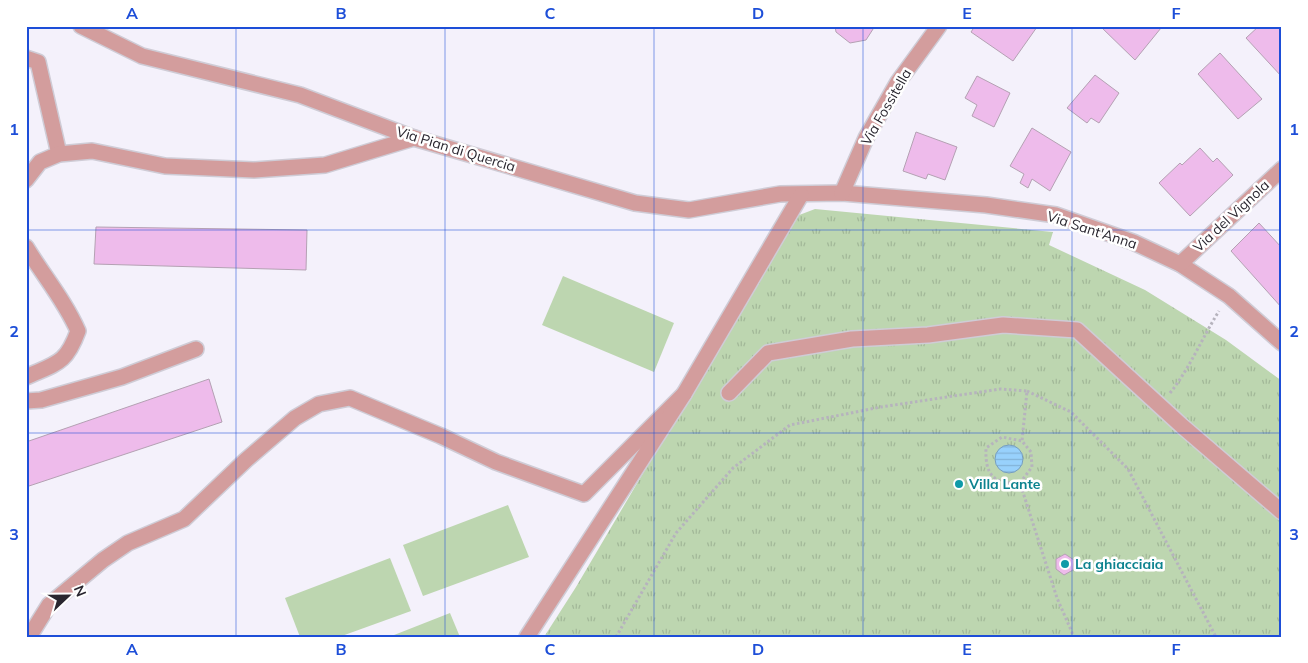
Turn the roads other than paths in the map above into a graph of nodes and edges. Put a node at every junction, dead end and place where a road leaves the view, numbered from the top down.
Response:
1 (81, 26) edge
2 (939, 26) edge
3 (30, 61) edge
4 (414, 138) junction
5 (59, 154) junction
6 (1282, 169) edge
7 (26, 180) edge
8 (842, 193) junction
9 (801, 195) junction
10 (26, 247) edge
11 (1180, 264) junction
12 (1282, 343) edge
13 (196, 349) dead end
14 (26, 377) edge
15 (729, 393) dead end
16 (684, 394) junction
17 (26, 400) edge
18 (1282, 512) edge
19 (29, 637) edge
20 (527, 637) edge

1 - 4 street, Via Pian di Quercia
2 - 8 street, Via Fossitella
3 - 5 street
4 - 5 street
4 - 9 street, Via Pian di Quercia
5 - 7 street
6 - 11 street, Via del Vignola
8 - 9 street, Via Pian di Quercia
8 - 11 street, Via Sant'Anna
9 - 16 street
10 - 14 street
11 - 12 street, Via Sant'Anna
13 - 17 street
15 - 18 street
16 - 19 street
16 - 20 street

